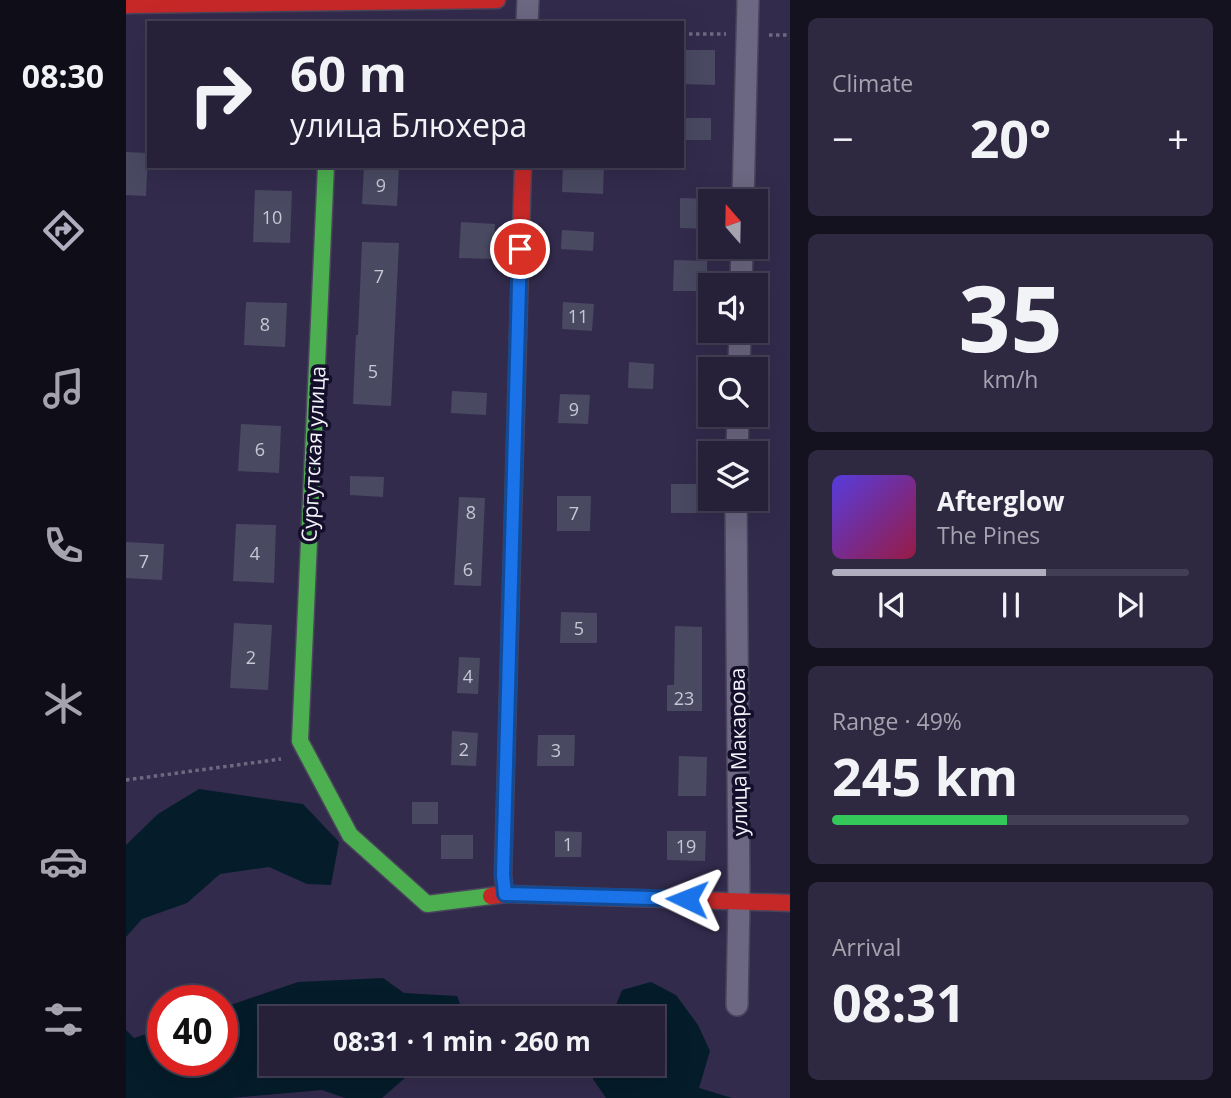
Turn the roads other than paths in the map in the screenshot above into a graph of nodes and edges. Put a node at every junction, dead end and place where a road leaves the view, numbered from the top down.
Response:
1 (497, 0) edge
2 (528, 0) edge
3 (748, 0) edge
4 (126, 5) edge
5 (333, 13) edge
6 (527, 21) edge
7 (326, 168) edge
8 (523, 168) edge
9 (743, 189) edge
10 (736, 511) edge
11 (505, 894) junction
12 (739, 901) junction
13 (790, 902) edge
14 (737, 1005) dead end

1 - 5 street
2 - 6 street
3 - 9 street
4 - 5 street
7 - 11 street, Сургутская улица
8 - 11 street
10 - 12 street, улица Макарова
11 - 12 street
12 - 13 street
12 - 14 street, улица Макарова

